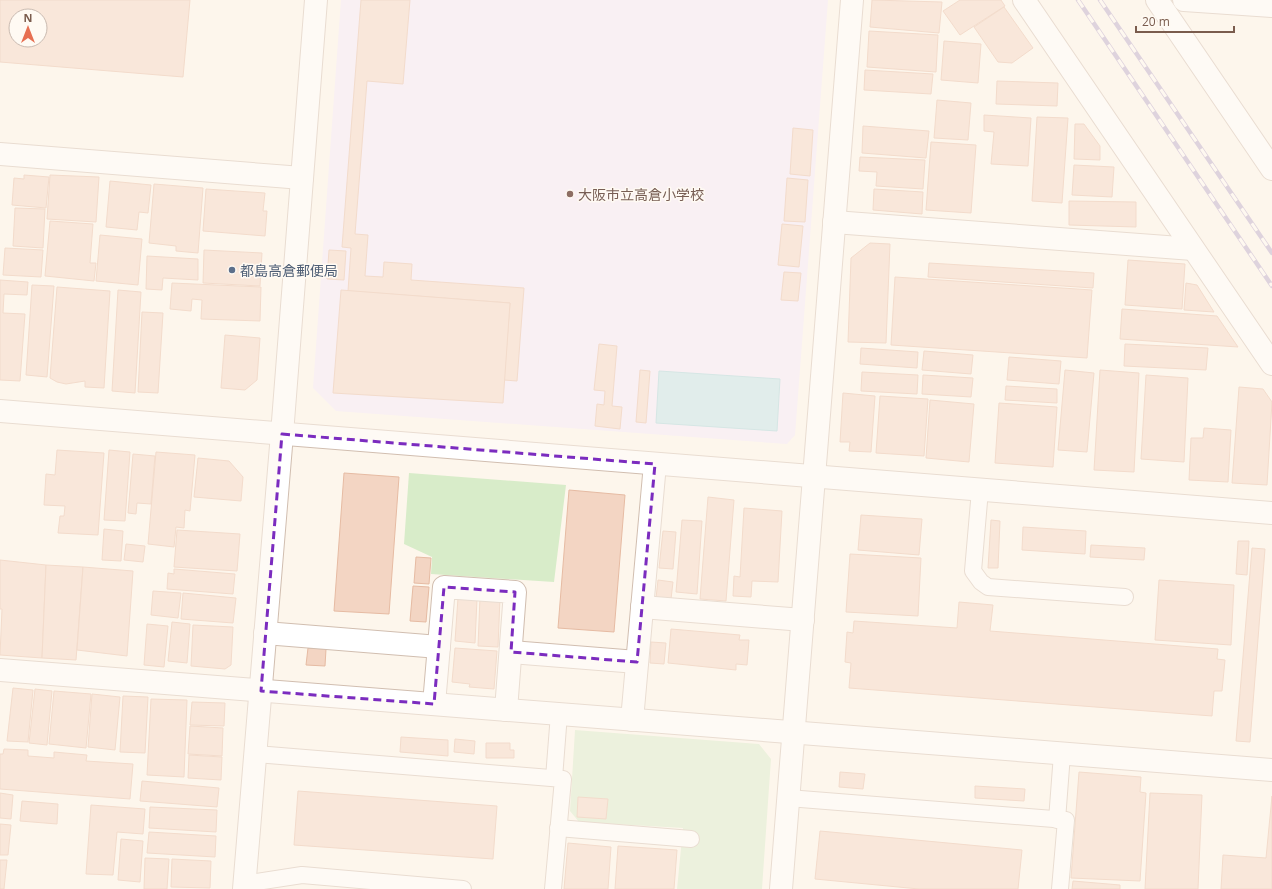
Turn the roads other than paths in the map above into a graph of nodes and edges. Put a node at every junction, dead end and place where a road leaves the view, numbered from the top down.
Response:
1 (316, 0) edge
2 (852, 0) edge
3 (1024, 0) edge
4 (1184, 0) edge
5 (1165, 2) edge
6 (1272, 6) edge
7 (0, 154) edge
8 (1272, 169) edge
9 (302, 178) junction
10 (834, 222) junction
11 (1192, 249) junction
12 (1272, 364) edge
13 (0, 411) edge
14 (282, 434) junction
15 (655, 464) junction
16 (814, 477) junction
17 (980, 490) junction
18 (1272, 513) edge
19 (1126, 597) dead end
20 (642, 607) junction
21 (803, 620) junction
22 (266, 633) junction
23 (439, 647) junction
24 (511, 652) junction
25 (637, 662) junction
26 (0, 670) edge
27 (261, 691) junction
28 (434, 704) junction
29 (506, 710) junction
30 (559, 714) junction
31 (632, 720) junction
32 (794, 732) junction
33 (256, 754) junction
34 (1062, 754) junction
35 (1272, 770) edge
36 (554, 778) junction
37 (788, 798) junction
38 (1057, 820) junction
39 (558, 828) junction
40 (691, 839) dead end
41 (244, 886) edge
42 (463, 889) edge
43 (553, 889) edge
44 (781, 889) edge
45 (1060, 889) edge

1 - 9 street
2 - 10 street
3 - 11 street
4 - 6 street
5 - 8 street
7 - 9 street
9 - 14 street
10 - 11 street
10 - 16 street
11 - 12 street
13 - 14 street
14 - 15 street
14 - 22 street
15 - 16 street
15 - 20 street
16 - 17 street
16 - 21 street
17 - 18 street
17 - 19 lane
20 - 21 street
20 - 25 street
21 - 32 street
22 - 23 street
22 - 27 street
23 - 24 street
23 - 28 street
24 - 25 street
24 - 29 street
25 - 31 street
26 - 27 street
27 - 28 street
27 - 33 street
28 - 29 street
29 - 30 street
30 - 31 street
30 - 36 lane
31 - 32 street
32 - 34 street
32 - 37 street
33 - 36 lane
33 - 41 street
34 - 35 street
34 - 38 lane
36 - 39 lane
37 - 38 lane
37 - 44 street
38 - 45 lane
39 - 40 lane
39 - 43 lane
41 - 42 lane

